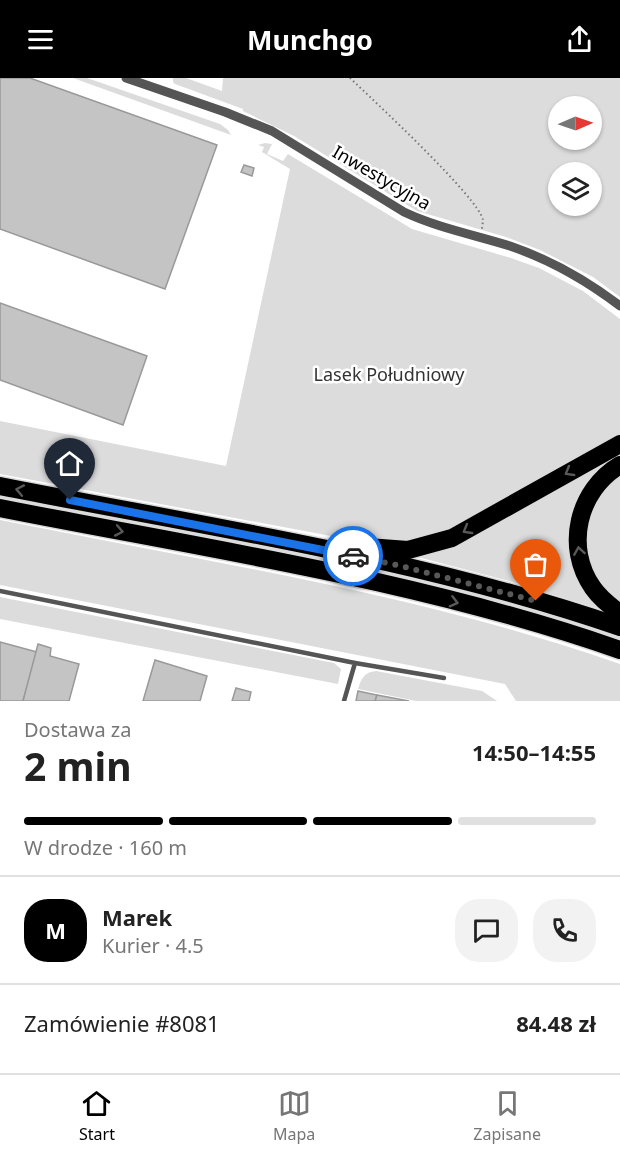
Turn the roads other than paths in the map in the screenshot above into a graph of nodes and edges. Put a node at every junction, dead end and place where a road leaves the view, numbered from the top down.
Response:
1 (126, 78) edge
2 (620, 306) edge
3 (620, 444) edge
4 (620, 465) edge
5 (0, 486) edge
6 (0, 508) edge
7 (263, 537) junction
8 (0, 591) edge
9 (620, 613) edge
10 (620, 627) edge
11 (620, 650) edge
12 (355, 663) junction
13 (444, 678) dead end
14 (344, 701) edge

1 - 2 street, Inwestycyjna
3 -> 7 highway
9 -> 4 highway
7 -> 5 highway
6 -> 11 highway
7 - 10 highway
8 - 12 lane
12 - 13 lane
12 - 14 lane

